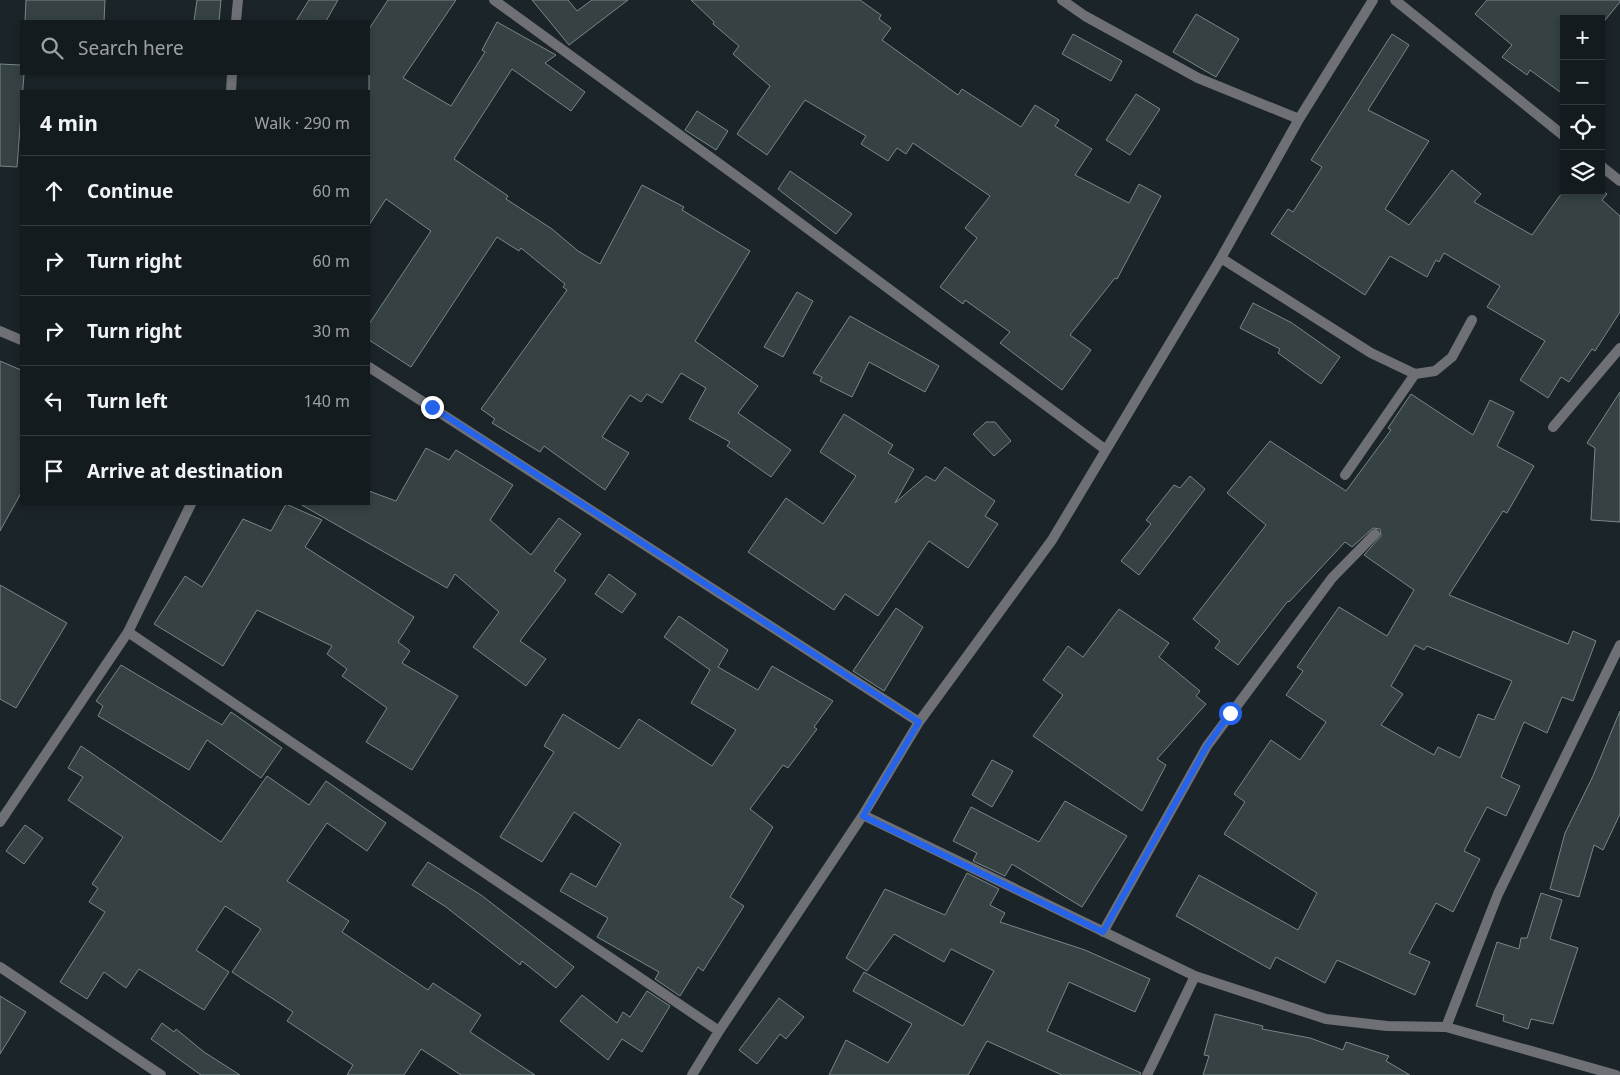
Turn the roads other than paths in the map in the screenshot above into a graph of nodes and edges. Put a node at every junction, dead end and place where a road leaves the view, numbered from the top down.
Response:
1 (238, 0) edge
2 (494, 0) edge
3 (1062, 0) edge
4 (1373, 0) edge
5 (1395, 0) edge
6 (236, 20) edge
7 (232, 75) edge
8 (231, 90) edge
9 (1299, 119) junction
10 (1560, 133) edge
11 (1605, 169) edge
12 (1620, 181) edge
13 (1221, 258) junction
14 (1472, 320) dead end
15 (0, 331) edge
16 (20, 340) edge
17 (1620, 348) edge
18 (370, 368) edge
19 (1415, 374) junction
20 (1553, 427) dead end
21 (1106, 450) junction
22 (1346, 475) dead end
23 (191, 505) edge
24 (1375, 534) dead end
25 (128, 632) junction
26 (1620, 645) edge
27 (919, 722) junction
28 (863, 816) junction
29 (0, 822) edge
30 (1103, 932) junction
31 (0, 967) edge
32 (1195, 976) junction
33 (1446, 1027) junction
34 (719, 1031) junction
35 (161, 1075) edge
36 (692, 1075) edge
37 (1147, 1075) edge
38 (1616, 1075) edge

1 - 6 street
2 - 21 street
3 - 9 street
4 - 9 street
5 - 10 street
7 - 8 street
9 - 13 street
11 - 12 street
13 - 19 street
13 - 21 street
14 - 19 street
15 - 16 street
17 - 20 street
18 - 27 street
19 - 22 street
21 - 27 street
23 - 25 street
24 - 30 street
25 - 29 street
25 - 34 street
26 - 33 street
27 - 28 street
28 - 30 street
28 - 34 street
30 - 32 street
31 - 35 street
32 - 33 street
32 - 37 street
33 - 38 street
34 - 36 street

